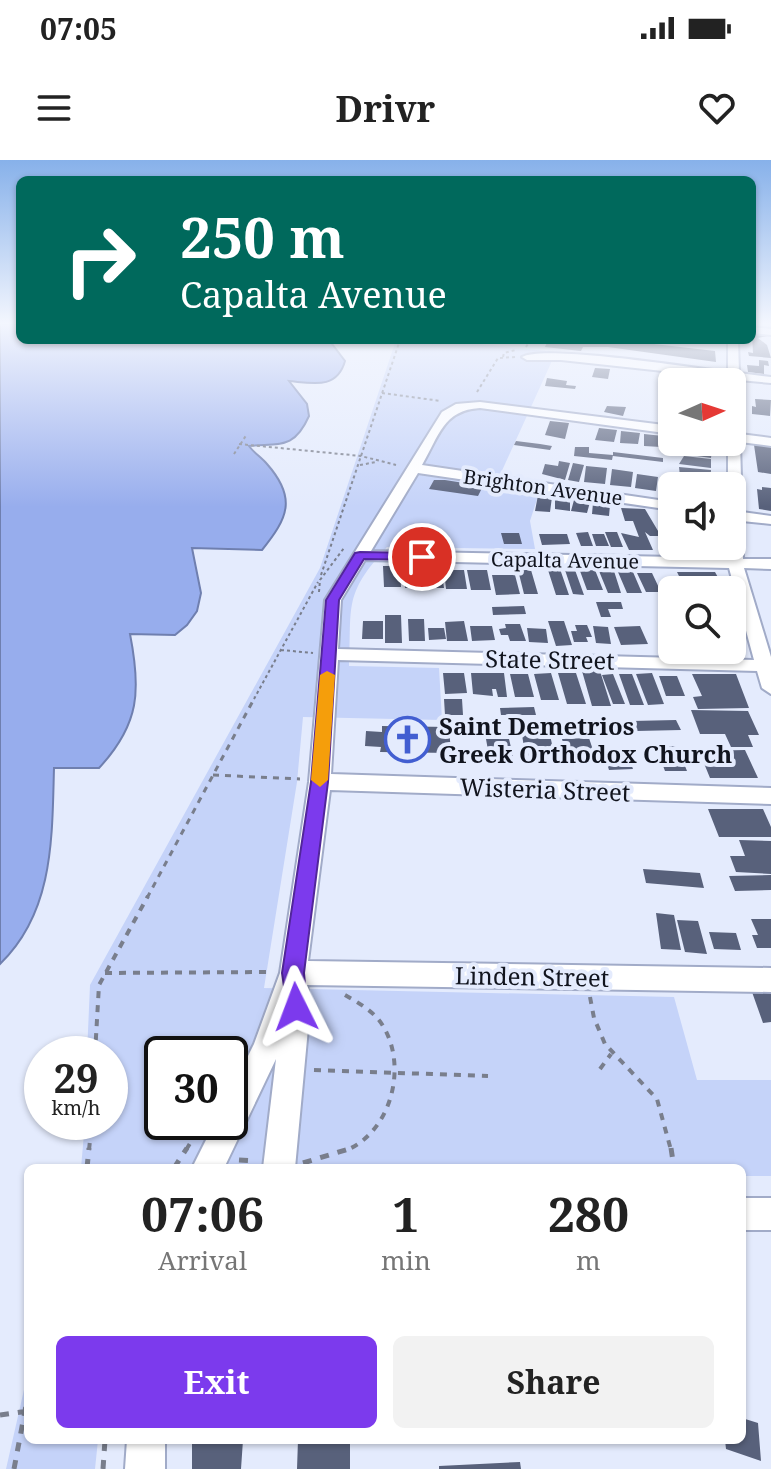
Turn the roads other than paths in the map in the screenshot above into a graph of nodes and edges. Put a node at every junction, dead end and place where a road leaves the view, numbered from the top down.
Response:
1 (658, 428) edge
2 (746, 439) edge
3 (771, 442) edge
4 (406, 467) junction
5 (658, 504) edge
6 (746, 517) edge
7 (771, 520) edge
8 (360, 555) junction
9 (735, 560) edge
10 (735, 563) junction
11 (771, 564) edge
12 (321, 653) junction
13 (768, 666) edge
14 (771, 688) edge
15 (310, 781) junction
16 (771, 796) edge
17 (295, 973) junction
18 (771, 980) edge
19 (209, 1164) edge
20 (279, 1164) edge
21 (746, 1214) edge
22 (771, 1214) edge
23 (146, 1444) edge
24 (145, 1469) edge

1 - 4 street
2 - 3 street
4 - 5 street, Brighton Avenue
4 - 8 street
6 - 7 street
8 - 10 street, Capalta Avenue
8 - 12 street
9 - 10 street
10 - 11 street, Capalta Avenue
10 - 13 street
12 - 13 street, State Street
12 - 15 street
13 - 14 street
15 - 16 street, Wisteria Street
15 - 17 street
17 - 18 street, Linden Street
17 - 19 street
17 - 20 street
21 - 22 street
23 - 24 street

